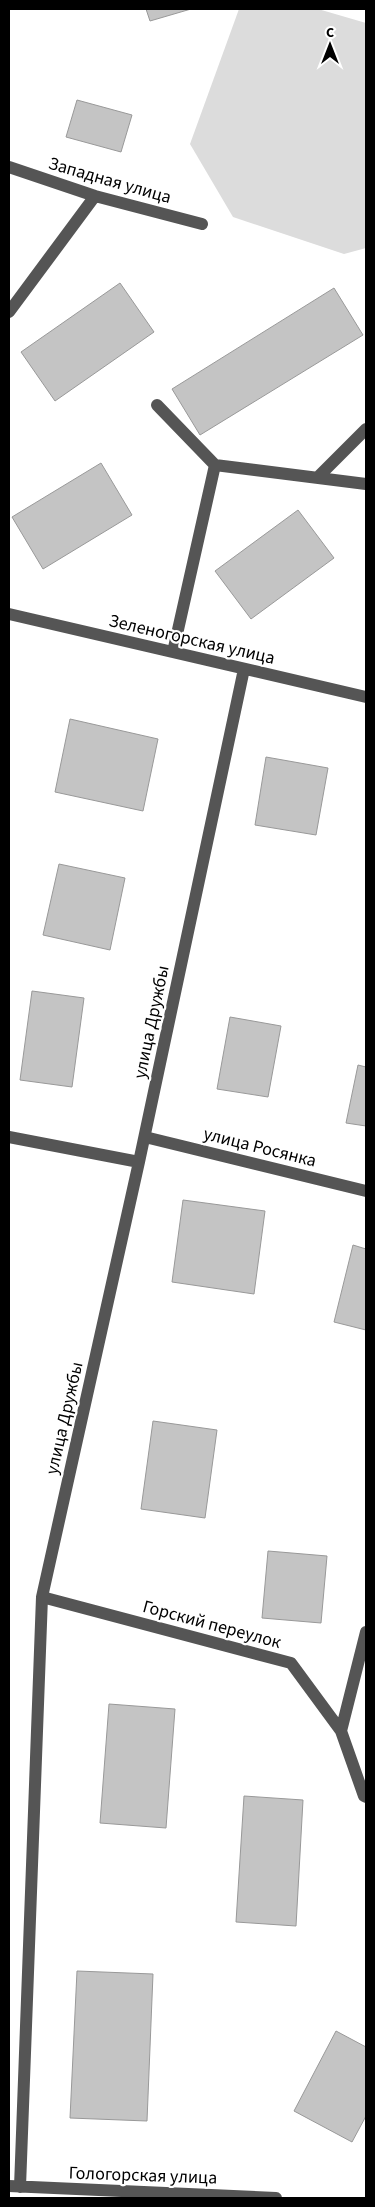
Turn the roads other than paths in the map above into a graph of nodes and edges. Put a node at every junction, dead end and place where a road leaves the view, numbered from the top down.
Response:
1 (9, 167) edge
2 (95, 196) junction
3 (202, 224) dead end
4 (9, 312) edge
5 (158, 405) dead end
6 (366, 429) edge
7 (215, 465) junction
8 (317, 478) junction
9 (366, 484) edge
10 (9, 614) edge
11 (173, 652) junction
12 (244, 669) junction
13 (366, 697) edge
14 (9, 1137) edge
15 (145, 1137) junction
16 (139, 1162) junction
17 (366, 1191) edge
18 (42, 1597) junction
19 (366, 1632) edge
20 (341, 1731) junction
21 (366, 1797) edge
22 (14, 2187) edge
23 (276, 2198) edge

1 - 2 street, Западная улица
2 - 3 street, Западная улица
2 - 4 street
5 - 7 street
6 - 8 street
7 - 8 street
7 - 11 street
8 - 9 street
10 - 11 street, Зеленогорская улица
11 - 12 street, Зеленогорская улица
12 - 13 street, Зеленогорская улица
12 - 15 street, улица Дружбы
14 - 16 street
15 - 16 street, улица Дружбы
15 - 17 street, улица Росянка
16 - 18 street, улица Дружбы
18 - 20 street, Горский переулок
18 - 22 street, улица Дружбы
19 - 20 street
20 - 21 street, Горский переулок
22 - 23 street, Гологорская улица

